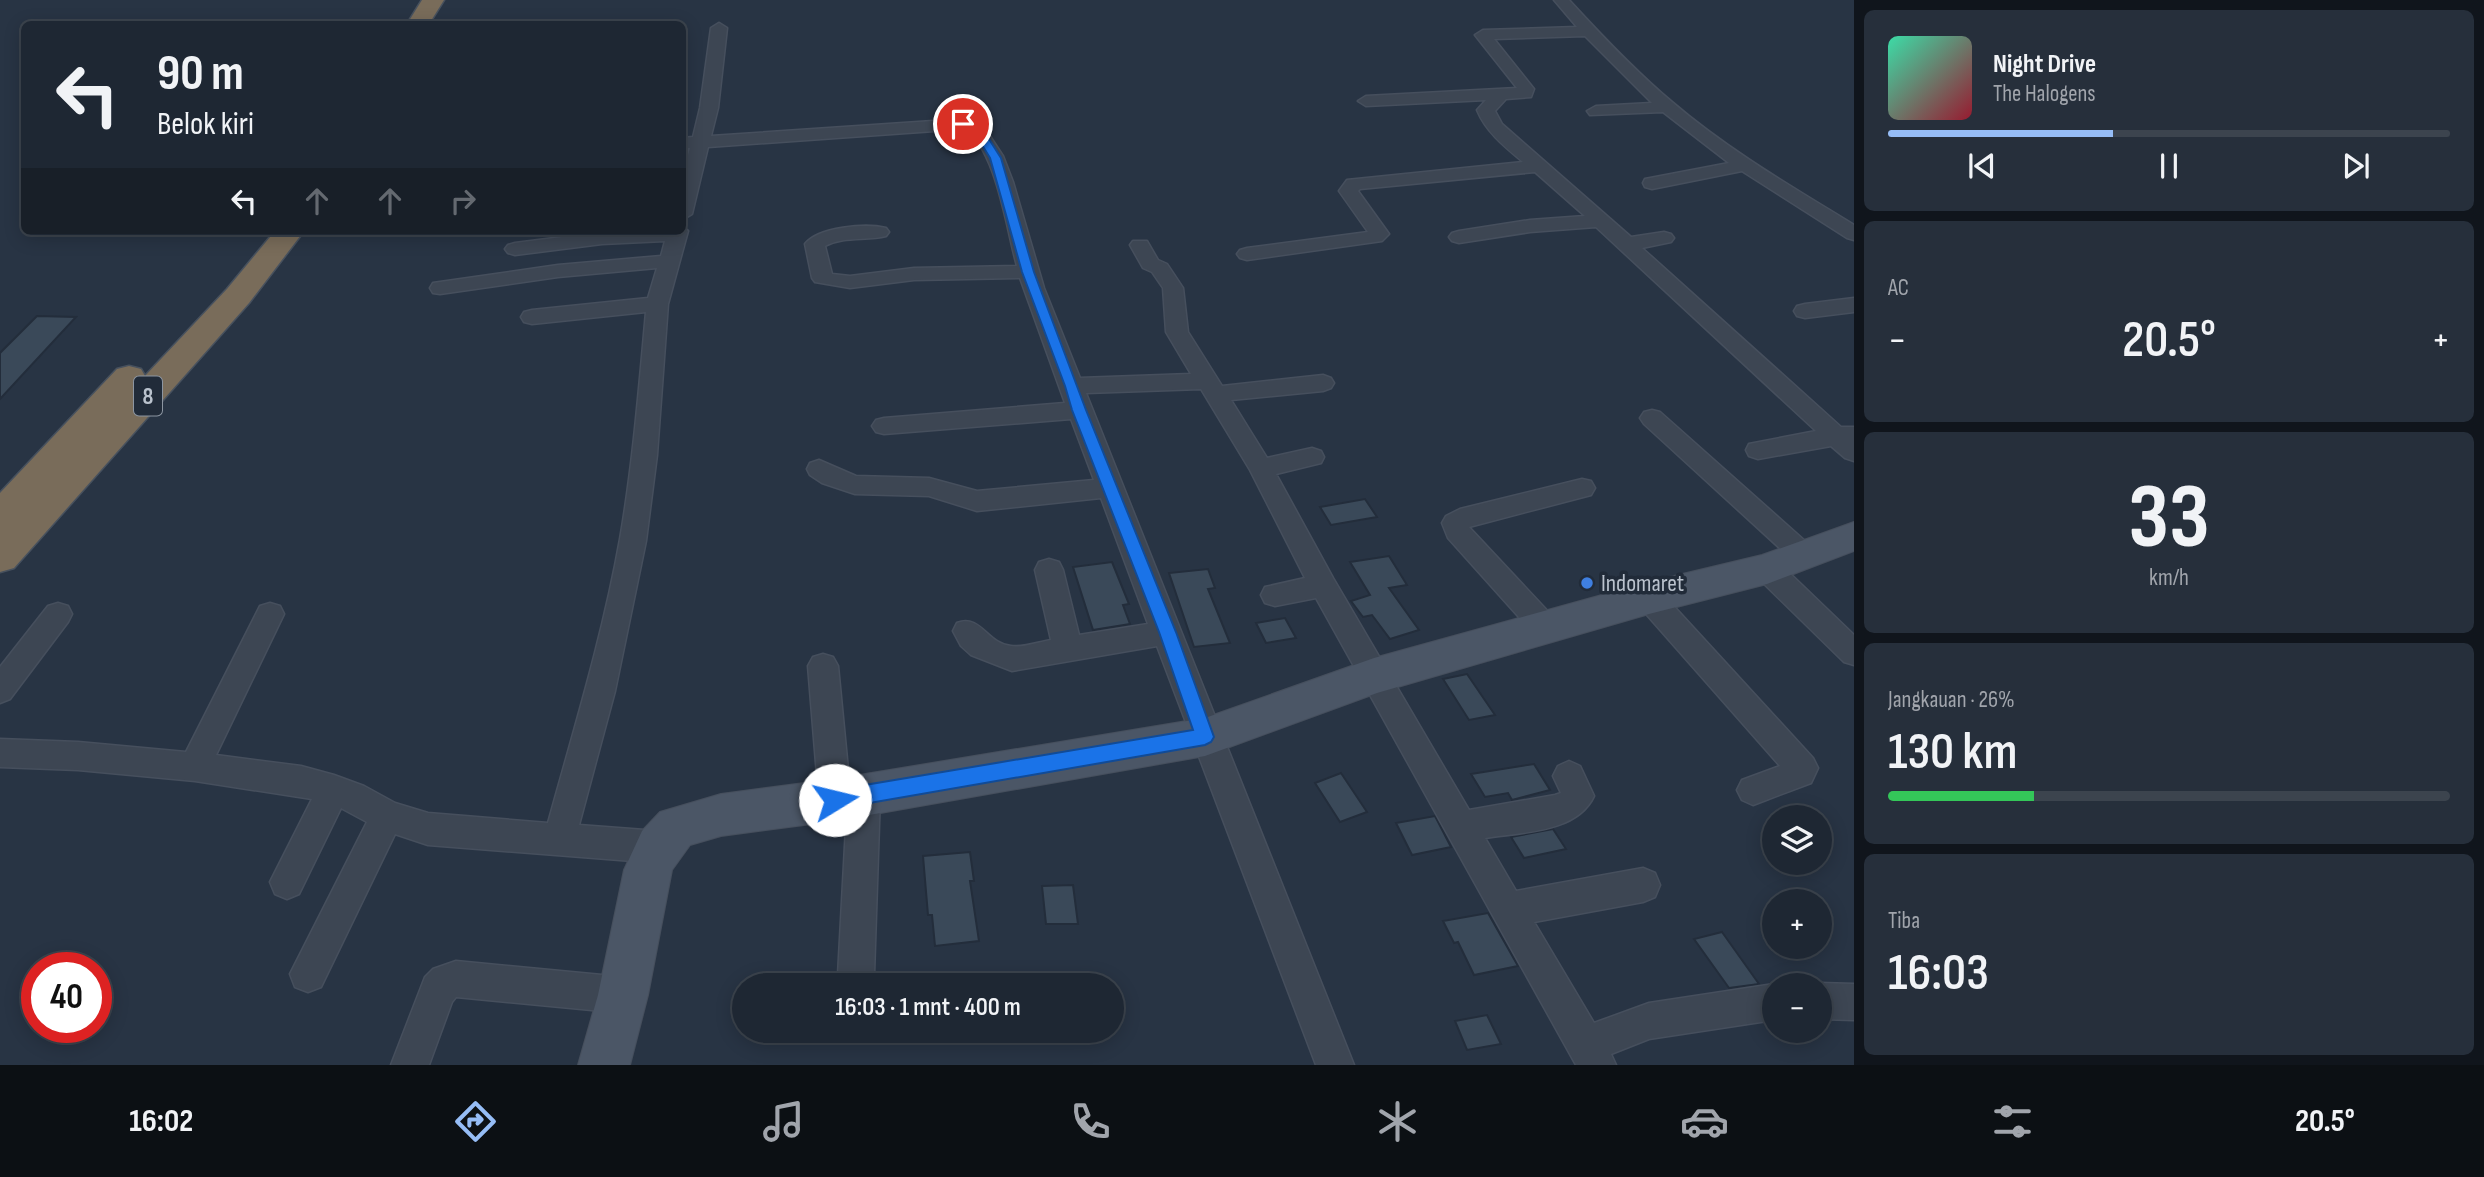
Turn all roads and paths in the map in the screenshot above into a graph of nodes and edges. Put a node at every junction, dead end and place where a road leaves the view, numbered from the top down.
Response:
1 (433, 0) edge
2 (454, 0) edge
3 (1562, 0) edge
4 (420, 21) edge
5 (442, 21) edge
6 (719, 28) dead end
7 (1589, 31) junction
8 (1500, 95) junction
9 (1366, 101) dead end
10 (1667, 107) junction
11 (1596, 111) dead end
12 (692, 143) edge
13 (1745, 165) junction
14 (1539, 166) junction
15 (686, 182) edge
16 (1652, 183) dead end
17 (1601, 221) junction
18 (879, 232) dead end
19 (1854, 234) edge
20 (257, 235) edge
21 (287, 235) edge
22 (624, 235) edge
23 (677, 235) edge
24 (1459, 237) dead end
25 (1664, 238) dead end
26 (1628, 244) junction
27 (1140, 245) dead end
28 (515, 249) dead end
29 (1247, 254) dead end
30 (669, 261) junction
31 (1028, 272) junction
32 (440, 288) dead end
33 (657, 304) junction
34 (1854, 305) edge
35 (1805, 311) dead end
36 (532, 317) dead end
37 (1323, 383) dead end
38 (1072, 386) junction
39 (1211, 387) junction
40 (1079, 410) junction
41 (1652, 418) dead end
42 (884, 426) dead end
43 (1848, 440) edge
44 (1758, 450) dead end
45 (1312, 457) dead end
46 (1261, 467) junction
47 (819, 469) dead end
48 (1110, 488) junction
49 (1582, 488) dead end
50 (0, 517) edge
51 (1854, 536) edge
52 (1805, 556) junction
53 (0, 557) edge
54 (1767, 569) junction
55 (1049, 570) dead end
56 (1323, 586) junction
57 (1275, 595) dead end
58 (1649, 598) junction
59 (58, 614) dead end
60 (271, 614) dead end
61 (1545, 627) junction
62 (967, 631) dead end
63 (1168, 632) junction
64 (1068, 651) junction
65 (1854, 653) edge
66 (823, 666) dead end
67 (1374, 676) junction
68 (0, 690) edge
69 (1205, 737) junction
70 (0, 753) edge
71 (195, 767) junction
72 (1569, 776) dead end
73 (334, 790) junction
74 (1754, 790) dead end
75 (849, 797) junction
76 (387, 816) junction
77 (1461, 827) junction
78 (559, 839) junction
79 (657, 847) junction
80 (287, 882) dead end
81 (1643, 885) dead end
82 (1508, 909) junction
83 (856, 973) edge
84 (308, 974) dead end
85 (624, 995) junction
86 (1832, 1001) edge
87 (1854, 1002) edge
88 (1762, 1003) edge
89 (1591, 1055) edge
90 (410, 1065) edge
91 (604, 1065) edge
92 (1335, 1065) edge

1 - 4 highway
2 - 5 highway
3 - 7 street
6 - 12 street
7 - 8 street
7 - 10 street
8 - 9 street
8 - 14 street
10 - 11 street
10 - 13 street
12 - 15 street
12 - 31 street
13 - 16 street
13 - 19 street
14 - 17 street
14 - 29 street
17 - 24 street
17 - 26 street
18 - 31 street
20 - 50 highway, 8
21 - 53 highway, 8
22 - 28 street
23 - 30 street
25 - 26 street
26 - 43 street
27 - 39 street
30 - 32 street
30 - 33 street
31 - 38 street
33 - 36 street
33 - 78 street
34 - 35 street
37 - 39 street
38 - 39 street
38 - 40 street
39 - 46 street
40 - 42 street
40 - 48 street
41 - 52 street
43 - 44 street
45 - 46 street
46 - 56 street
47 - 48 street
48 - 63 street
49 - 61 street
51 - 52 street
52 - 54 street
54 - 58 street
54 - 65 street
55 - 64 street
56 - 57 street
56 - 67 street
58 - 61 street
58 - 74 street
59 - 68 street
60 - 71 street
61 - 67 street
62 - 64 street
63 - 64 street
63 - 69 street
66 - 75 street
67 - 69 street
67 - 77 street
69 - 75 street
69 - 92 street
70 - 71 street
71 - 73 street
72 - 77 street
73 - 76 street
73 - 80 street
75 - 79 street
75 - 83 street
76 - 78 street
76 - 84 street
77 - 82 street
78 - 79 street
79 - 85 street
81 - 82 street
82 - 89 street
85 - 90 street
85 - 91 street
86 - 87 street
88 - 89 street

